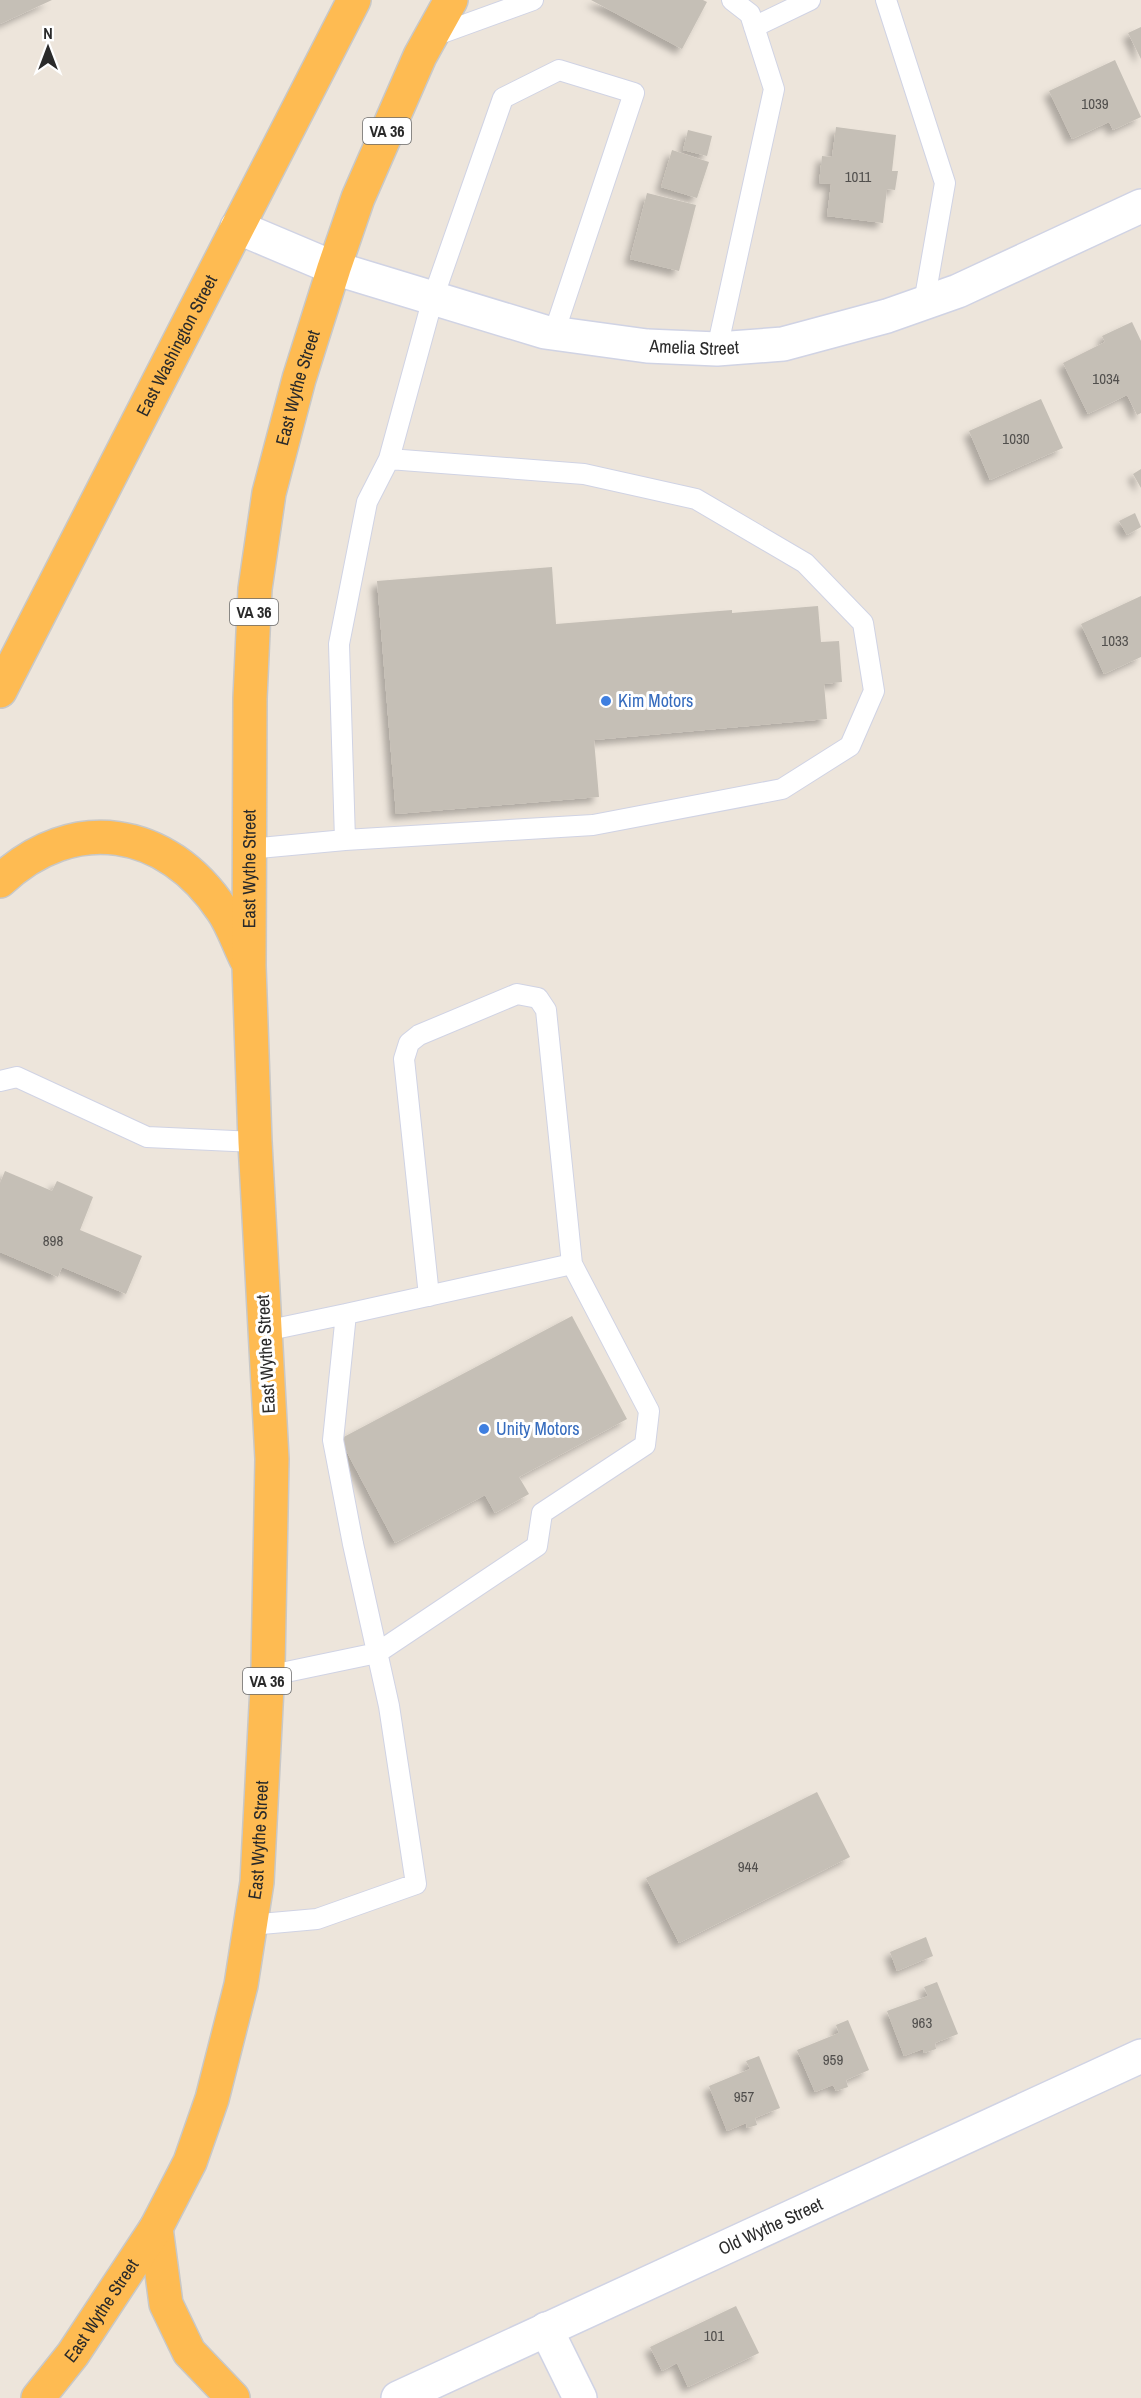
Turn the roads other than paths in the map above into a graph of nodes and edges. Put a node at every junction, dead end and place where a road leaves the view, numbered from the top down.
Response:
1 (354, 0) edge
2 (451, 0) edge
3 (533, 0) edge
4 (732, 0) edge
5 (810, 0) edge
6 (886, 0) edge
7 (754, 27) junction
8 (431, 37) junction
9 (1141, 206) edge
10 (237, 227) junction
11 (334, 268) junction
12 (433, 298) junction
13 (924, 303) junction
14 (554, 333) junction
15 (717, 348) junction
16 (388, 459) junction
17 (0, 691) edge
18 (345, 840) junction
19 (249, 849) junction
20 (0, 881) edge
21 (249, 966) junction
22 (0, 1081) edge
23 (255, 1142) junction
24 (572, 1264) junction
25 (429, 1296) junction
26 (346, 1314) junction
27 (265, 1331) junction
28 (377, 1653) junction
29 (267, 1676) junction
30 (250, 1925) junction
31 (1141, 2056) edge
32 (156, 2228) junction
33 (546, 2329) junction
34 (39, 2398) edge
35 (233, 2398) edge
36 (398, 2398) edge
37 (580, 2398) edge

1 - 10 highway, East Washington Street
2 - 8 highway, VA 36
3 - 8 lane
4 - 7 lane
5 - 7 lane
6 - 13 lane
7 - 15 lane
8 - 11 highway, VA 36
9 - 13 street, Amelia Street
10 - 11 street, Amelia Street
10 - 17 highway, East Washington Street
11 - 12 street, Amelia Street
11 - 19 highway, East Wythe Street / VA 36
12 - 14 street, Amelia Street
12 - 14 lane
12 - 16 lane
13 - 15 street, Amelia Street
14 - 15 street, Amelia Street
16 - 18 lane
16 - 18 lane
18 - 19 lane
19 - 21 highway, East Wythe Street / VA 36
20 - 21 highway
21 - 23 highway, East Wythe Street / VA 36
22 - 23 lane
23 - 27 highway, East Wythe Street / VA 36
24 - 25 lane
24 - 25 lane
24 - 28 lane
25 - 26 lane
26 - 27 lane
26 - 28 lane
27 - 29 highway, East Wythe Street / VA 36
28 - 29 lane
28 - 30 lane
29 - 30 highway, East Wythe Street / VA 36
30 - 32 highway, East Wythe Street / VA 36
31 - 33 street, Old Wythe Street
32 - 34 highway, East Wythe Street / VA 36
32 - 35 highway
33 - 36 street, Old Wythe Street
33 - 37 street

